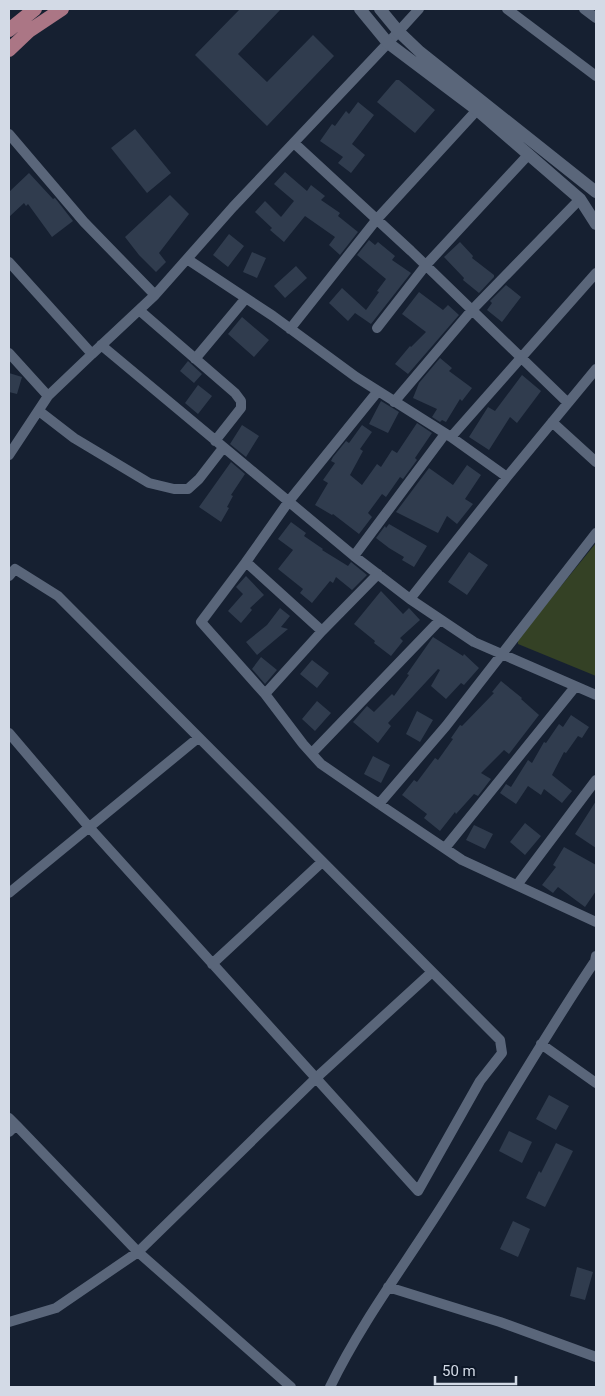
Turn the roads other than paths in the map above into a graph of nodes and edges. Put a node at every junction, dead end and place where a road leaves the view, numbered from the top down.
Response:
1 (34, 9) edge
2 (62, 9) edge
3 (360, 9) edge
4 (380, 9) edge
5 (419, 9) edge
6 (507, 9) edge
7 (584, 9) edge
8 (596, 18) edge
9 (9, 30) edge
10 (399, 32) junction
11 (388, 43) junction
12 (9, 50) edge
13 (596, 76) edge
14 (477, 110) junction
15 (9, 134) edge
16 (294, 143) junction
17 (530, 154) junction
18 (596, 192) edge
19 (580, 199) junction
20 (377, 219) junction
21 (596, 224) edge
22 (188, 258) junction
23 (9, 262) edge
24 (426, 265) junction
25 (596, 273) edge
26 (155, 295) junction
27 (246, 298) junction
28 (139, 310) junction
29 (472, 310) junction
30 (376, 328) dead end
31 (290, 329) junction
32 (101, 345) junction
33 (9, 353) edge
34 (92, 354) junction
35 (522, 358) junction
36 (195, 359) junction
37 (596, 369) edge
38 (378, 391) junction
39 (48, 396) junction
40 (394, 402) junction
41 (568, 403) junction
42 (39, 411) junction
43 (552, 422) junction
44 (448, 436) junction
45 (215, 441) junction
46 (223, 448) junction
47 (10, 449) edge
48 (596, 462) edge
49 (507, 477) junction
50 (289, 501) junction
51 (596, 533) edge
52 (354, 556) junction
53 (246, 562) junction
54 (378, 574) junction
55 (9, 576) edge
56 (410, 599) junction
57 (440, 620) junction
58 (322, 631) junction
59 (501, 654) junction
60 (575, 687) junction
61 (265, 694) junction
62 (596, 695) edge
63 (9, 733) edge
64 (198, 738) junction
65 (312, 753) junction
66 (596, 780) edge
67 (379, 804) junction
68 (89, 827) junction
69 (445, 848) junction
70 (322, 862) junction
71 (517, 885) junction
72 (9, 893) edge
73 (596, 922) edge
74 (596, 956) edge
75 (212, 964) junction
76 (432, 972) junction
77 (541, 1044) junction
78 (316, 1078) junction
79 (596, 1083) edge
80 (11, 1125) edge
81 (138, 1252) junction
82 (388, 1287) junction
83 (9, 1322) edge
84 (596, 1358) edge
85 (291, 1387) edge
86 (330, 1387) edge

1 - 9 main road
2 - 12 main road
3 - 11 street
4 - 10 street
5 - 10 street
6 - 13 street
7 - 8 street
10 - 11 street
10 - 18 street
11 - 14 street
11 - 16 street
14 - 17 street
14 - 20 street
15 - 26 street
16 - 20 street
16 - 22 street
17 - 19 street
17 - 24 street
19 - 21 street
19 - 29 street
20 - 24 street
20 - 31 street
22 - 26 street
22 - 27 street
23 - 34 street
24 - 29 street
24 - 30 street
25 - 35 street
26 - 28 street
27 - 31 street
27 - 36 street
28 - 32 street
28 - 36 street
29 - 35 street
29 - 40 street
31 - 38 street
32 - 34 street
32 - 45 street
33 - 39 street
34 - 39 street
35 - 41 street
35 - 44 street
36 - 45 street
37 - 41 street
38 - 40 street
38 - 50 street
39 - 42 street
40 - 44 street
41 - 43 street
42 - 46 street
42 - 47 street
43 - 48 street
43 - 49 street
44 - 49 street
44 - 52 street
45 - 46 street
46 - 50 street
49 - 56 street
50 - 52 street
50 - 53 street
51 - 59 street
52 - 54 street
53 - 58 street
53 - 61 street
54 - 56 street
54 - 58 street
55 - 64 street
56 - 57 street
57 - 59 street
57 - 65 street
58 - 61 street
59 - 60 street
59 - 67 street
60 - 62 street
60 - 69 street
61 - 65 street
63 - 68 street
64 - 68 street
64 - 70 street
65 - 67 street
66 - 71 street
67 - 69 street
68 - 72 street
68 - 75 street
69 - 71 street
70 - 75 street
70 - 76 street
71 - 73 street
74 - 77 street
75 - 78 street
76 - 78 street
76 - 78 street
77 - 79 street
77 - 82 street
78 - 81 street
80 - 81 street
81 - 83 street
81 - 85 street
82 - 84 street
82 - 86 street

